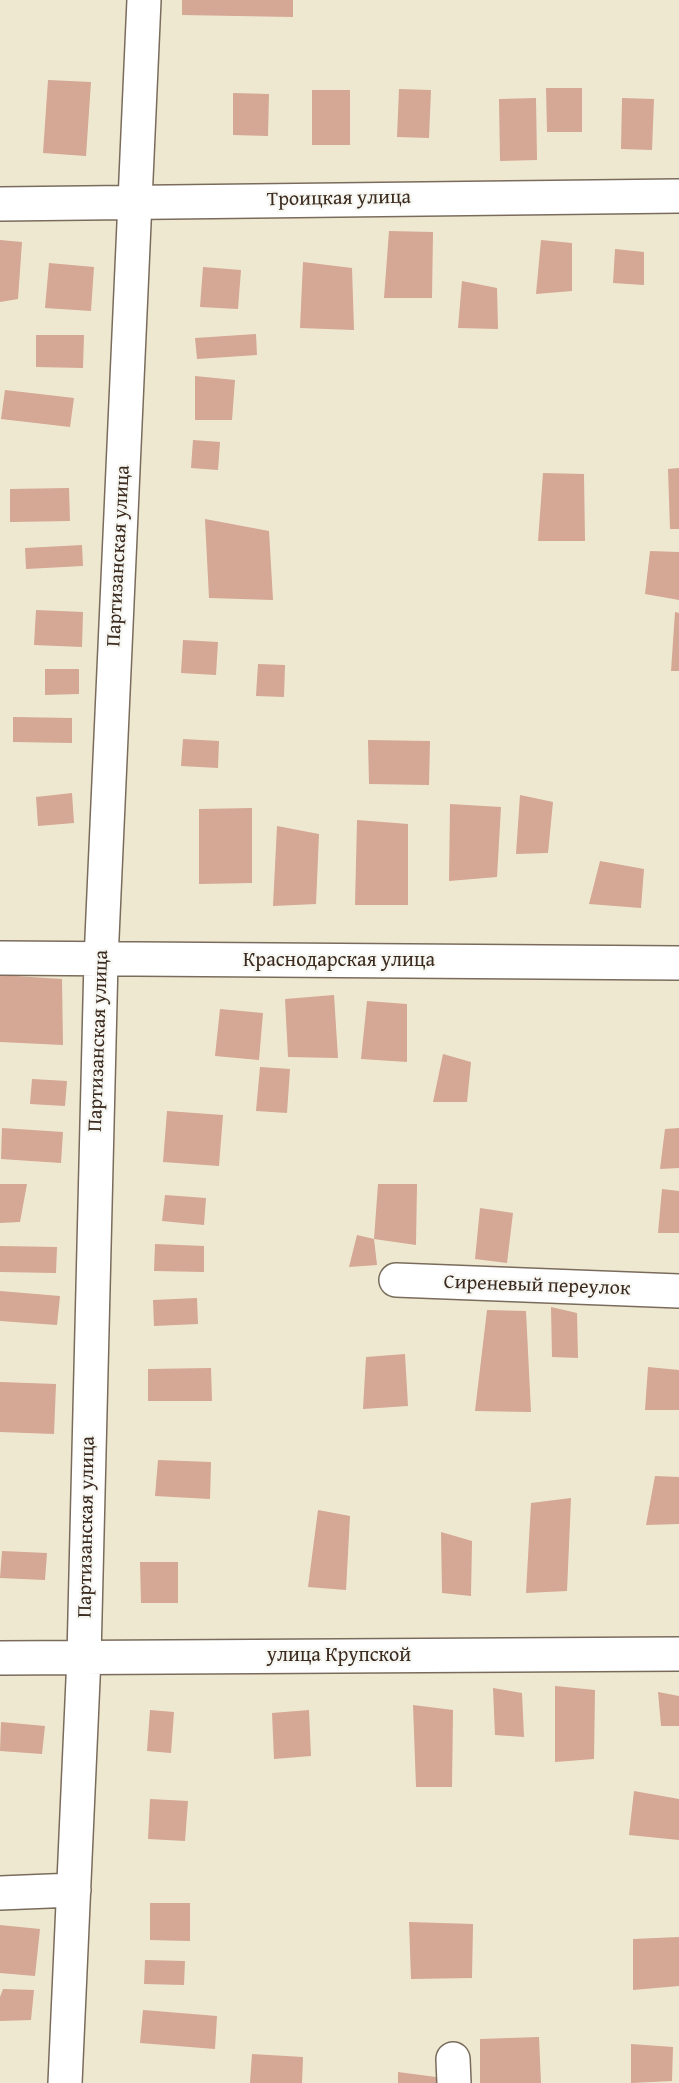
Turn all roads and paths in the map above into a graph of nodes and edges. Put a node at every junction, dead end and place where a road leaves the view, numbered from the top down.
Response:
1 (144, 0) edge
2 (679, 196) edge
3 (136, 202) junction
4 (0, 204) edge
5 (0, 958) edge
6 (101, 960) junction
7 (679, 963) edge
8 (396, 1280) dead end
9 (679, 1291) edge
10 (679, 1654) edge
11 (84, 1657) junction
12 (0, 1658) edge
13 (74, 1890) junction
14 (0, 1893) edge
15 (65, 2083) edge

1 - 3 street, Партизанская улица
2 - 3 street, Троицкая улица
3 - 4 street, Троицкая улица
3 - 6 street, Партизанская улица
5 - 6 street, Краснодарская улица
6 - 7 street, Краснодарская улица
6 - 11 street, Партизанская улица
8 - 9 street, Сиреневый переулок
10 - 11 street, улица Крупской
11 - 12 street, улица Крупской
11 - 13 street, Партизанская улица
13 - 14 street
13 - 15 street, Партизанская улица

